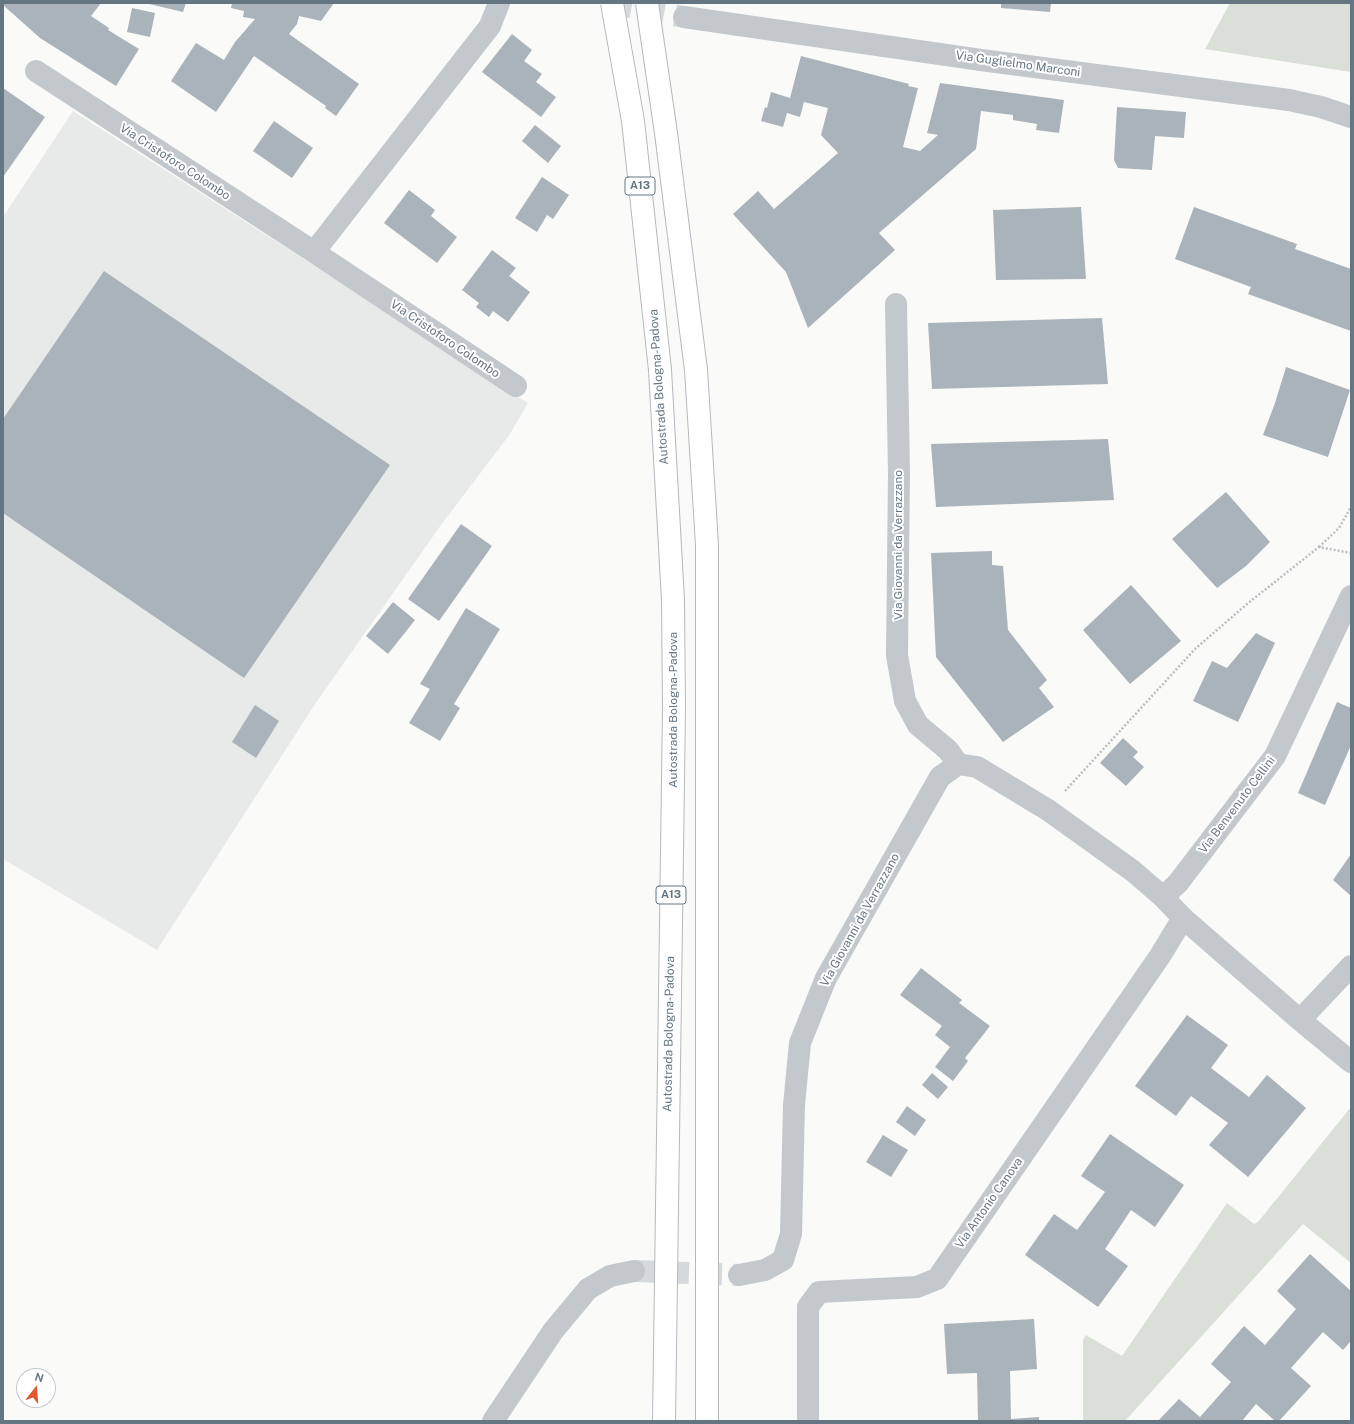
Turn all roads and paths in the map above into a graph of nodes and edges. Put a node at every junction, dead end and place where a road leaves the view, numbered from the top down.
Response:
1 (499, 3) edge
2 (612, 3) edge
3 (647, 3) edge
4 (684, 17) tunnel mouth
5 (36, 71) dead end
6 (1351, 117) edge
7 (314, 252) junction
8 (896, 304) dead end
9 (516, 386) dead end
10 (1351, 507) edge
11 (1319, 547) junction
12 (1351, 553) edge
13 (1351, 596) edge
14 (958, 764) junction
15 (1048, 810) junction
16 (1163, 897) junction
17 (1183, 918) junction
18 (1351, 966) edge
19 (1300, 1020) junction
20 (1351, 1062) edge
21 (634, 1271) tunnel mouth
22 (739, 1275) tunnel mouth
23 (493, 1421) edge
24 (664, 1421) edge
25 (707, 1421) edge
26 (808, 1421) edge

1 - 7 street
2 - 24 highway, Autostrada Bologna-Padova / A13, bridge
3 - 25 highway, A13, bridge
4 - 6 street, Via Guglielmo Marconi
5 - 7 street, Via Cristoforo Colombo
7 - 9 street, Via Cristoforo Colombo
8 - 14 street, Via Giovanni da Verrazzano
10 - 11 path
11 - 12 path
11 - 15 path
13 - 16 street, Via Benvenuto Cellini
14 - 15 street
14 - 22 street, Via Giovanni da Verrazzano
15 - 16 street
16 - 17 street
17 - 19 street
17 - 26 street, Via Antonio Canova
18 - 19 street
19 - 20 street
21 - 23 street

